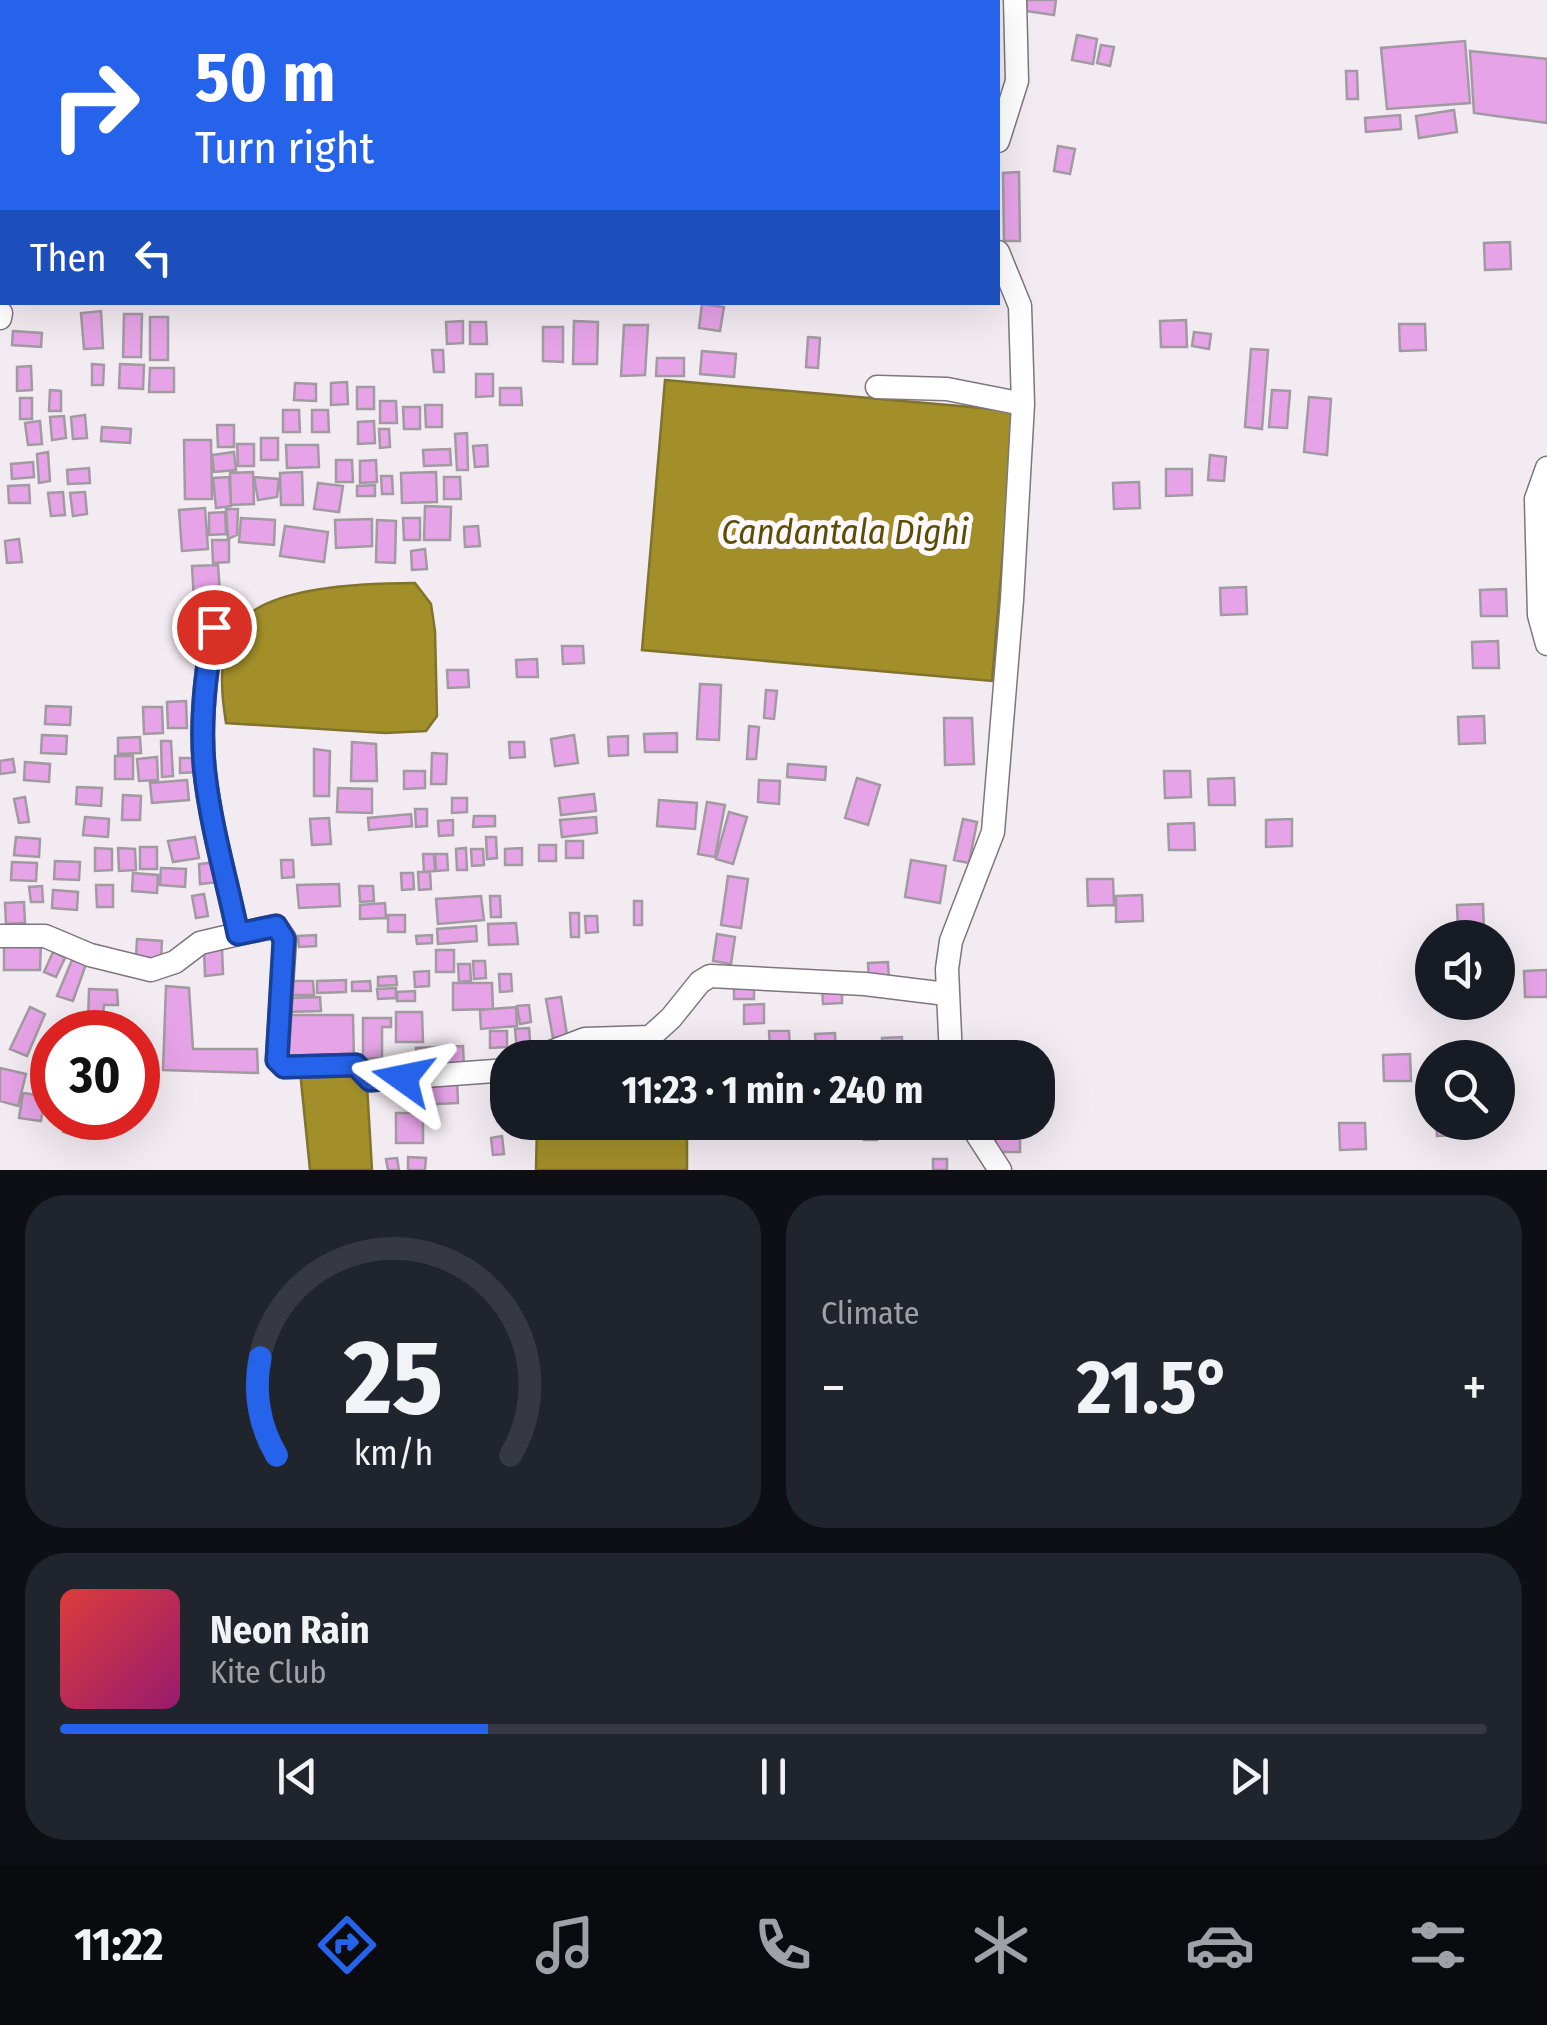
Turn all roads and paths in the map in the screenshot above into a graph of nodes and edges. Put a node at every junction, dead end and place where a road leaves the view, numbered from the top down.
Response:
1 (1016, 0) edge
2 (1000, 135) edge
3 (1000, 257) edge
4 (877, 387) dead end
5 (1024, 404) junction
6 (1547, 468) edge
7 (214, 627) dead end
8 (1547, 644) edge
9 (238, 934) junction
10 (0, 936) edge
11 (946, 994) junction
12 (582, 1040) edge
13 (950, 1040) edge
14 (490, 1071) edge
15 (981, 1140) edge
16 (1000, 1170) edge

1 - 2 street
3 - 5 street
4 - 5 street
5 - 11 street
6 - 8 street
7 - 9 street
9 - 10 street
9 - 14 street
11 - 12 street
11 - 13 street
15 - 16 street

